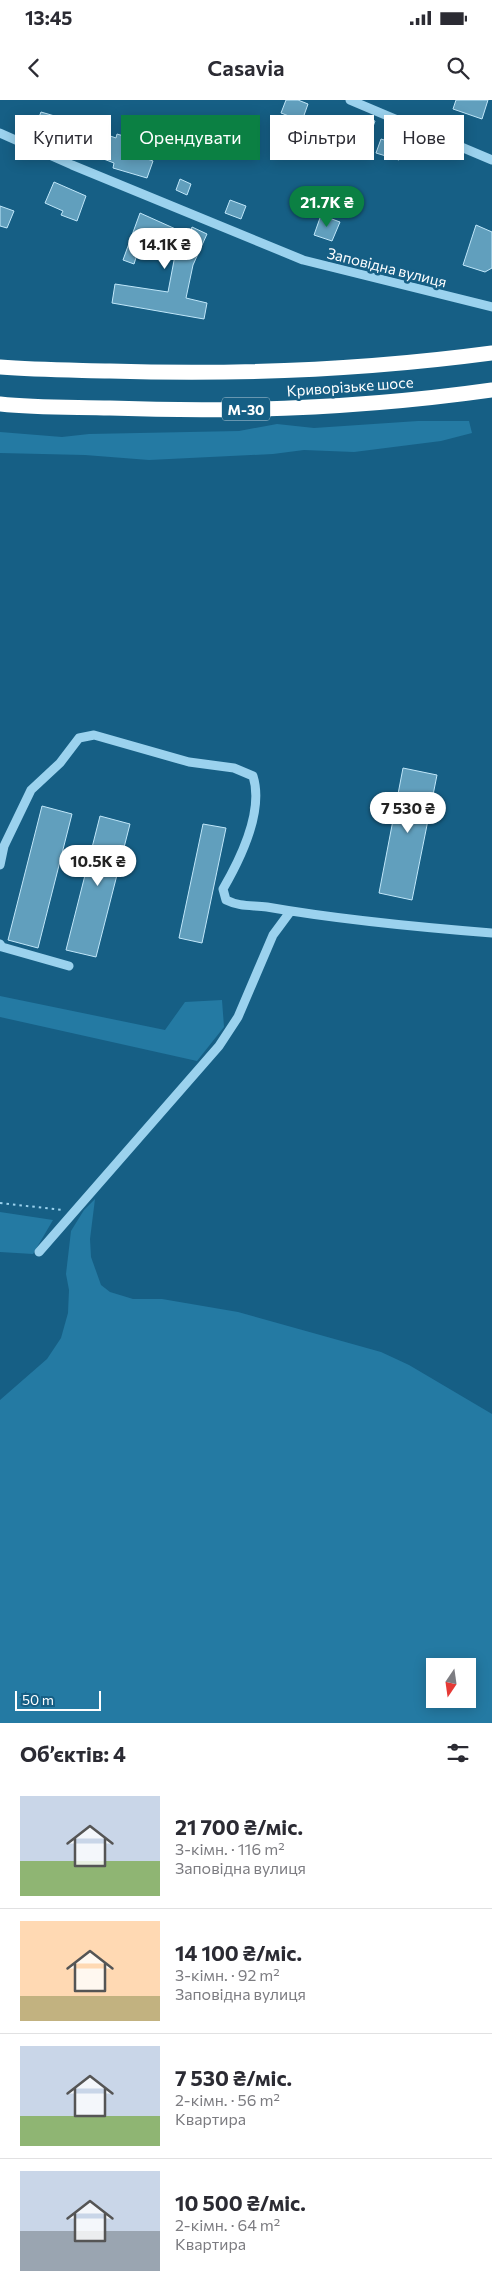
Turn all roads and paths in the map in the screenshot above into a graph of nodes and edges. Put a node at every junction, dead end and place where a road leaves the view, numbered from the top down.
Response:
1 (350, 100) edge
2 (0, 134) edge
3 (492, 160) edge
4 (492, 307) edge
5 (492, 353) edge
6 (0, 366) edge
7 (492, 390) edge
8 (0, 404) edge
9 (0, 865) edge
10 (290, 912) junction
11 (492, 933) edge
12 (0, 944) edge
13 (69, 966) dead end
14 (0, 1203) edge
15 (75, 1211) junction
16 (39, 1252) dead end

1 - 3 street
2 - 4 street, Заповідна вулиця
5 - 6 highway, Криворізьке шосе
7 - 8 highway, Криворізьке шосе / М-30
9 - 10 street
10 - 11 street
10 - 15 street
12 - 13 street
14 - 15 path
15 - 16 street

